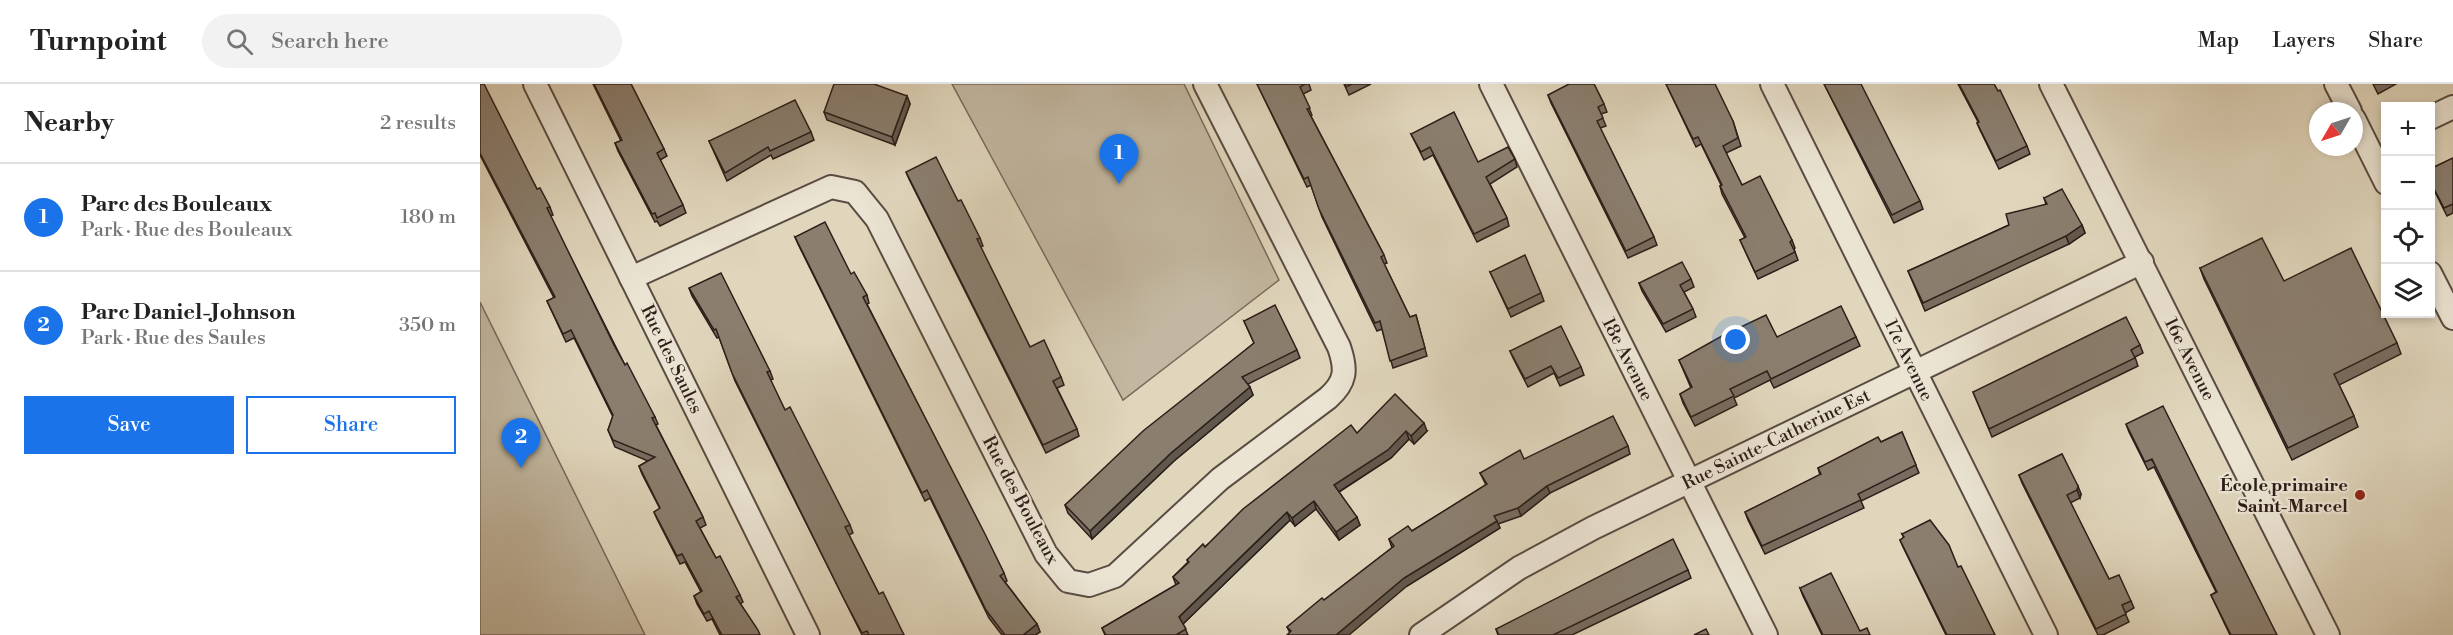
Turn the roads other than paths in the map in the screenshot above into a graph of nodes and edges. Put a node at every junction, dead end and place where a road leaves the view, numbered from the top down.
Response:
1 (535, 84) edge
2 (1205, 84) edge
3 (1491, 84) edge
4 (1772, 84) edge
5 (2051, 84) edge
6 (2336, 84) edge
7 (2345, 102) edge
8 (2453, 107) edge
9 (2435, 116) edge
10 (2363, 129) edge
11 (2377, 144) edge
12 (2381, 164) edge
13 (2142, 262) junction
14 (631, 278) junction
15 (2435, 283) edge
16 (2453, 318) edge
17 (1915, 372) junction
18 (1689, 480) junction
19 (1447, 627) edge
20 (808, 635) edge
21 (1421, 635) edge
22 (1766, 635) edge
23 (2046, 635) edge
24 (2328, 635) edge

1 - 14 street, Rue des Saules
2 - 14 street, Rue des Bouleaux
3 - 18 street, 18e Avenue
4 - 17 street, 17e Avenue
5 - 13 street, 16e Avenue
6 - 7 street
8 - 9 street
10 - 11 street
11 - 12 street
13 - 17 street, Rue Sainte-Catherine Est
13 - 24 street, 16e Avenue
14 - 20 street, Rue des Saules
15 - 16 street
17 - 18 street, Rue Sainte-Catherine Est
17 - 23 street, 17e Avenue
18 - 19 street, Rue Sainte-Catherine Est
18 - 22 street, 18e Avenue
19 - 21 street, Rue Sainte-Catherine Est

